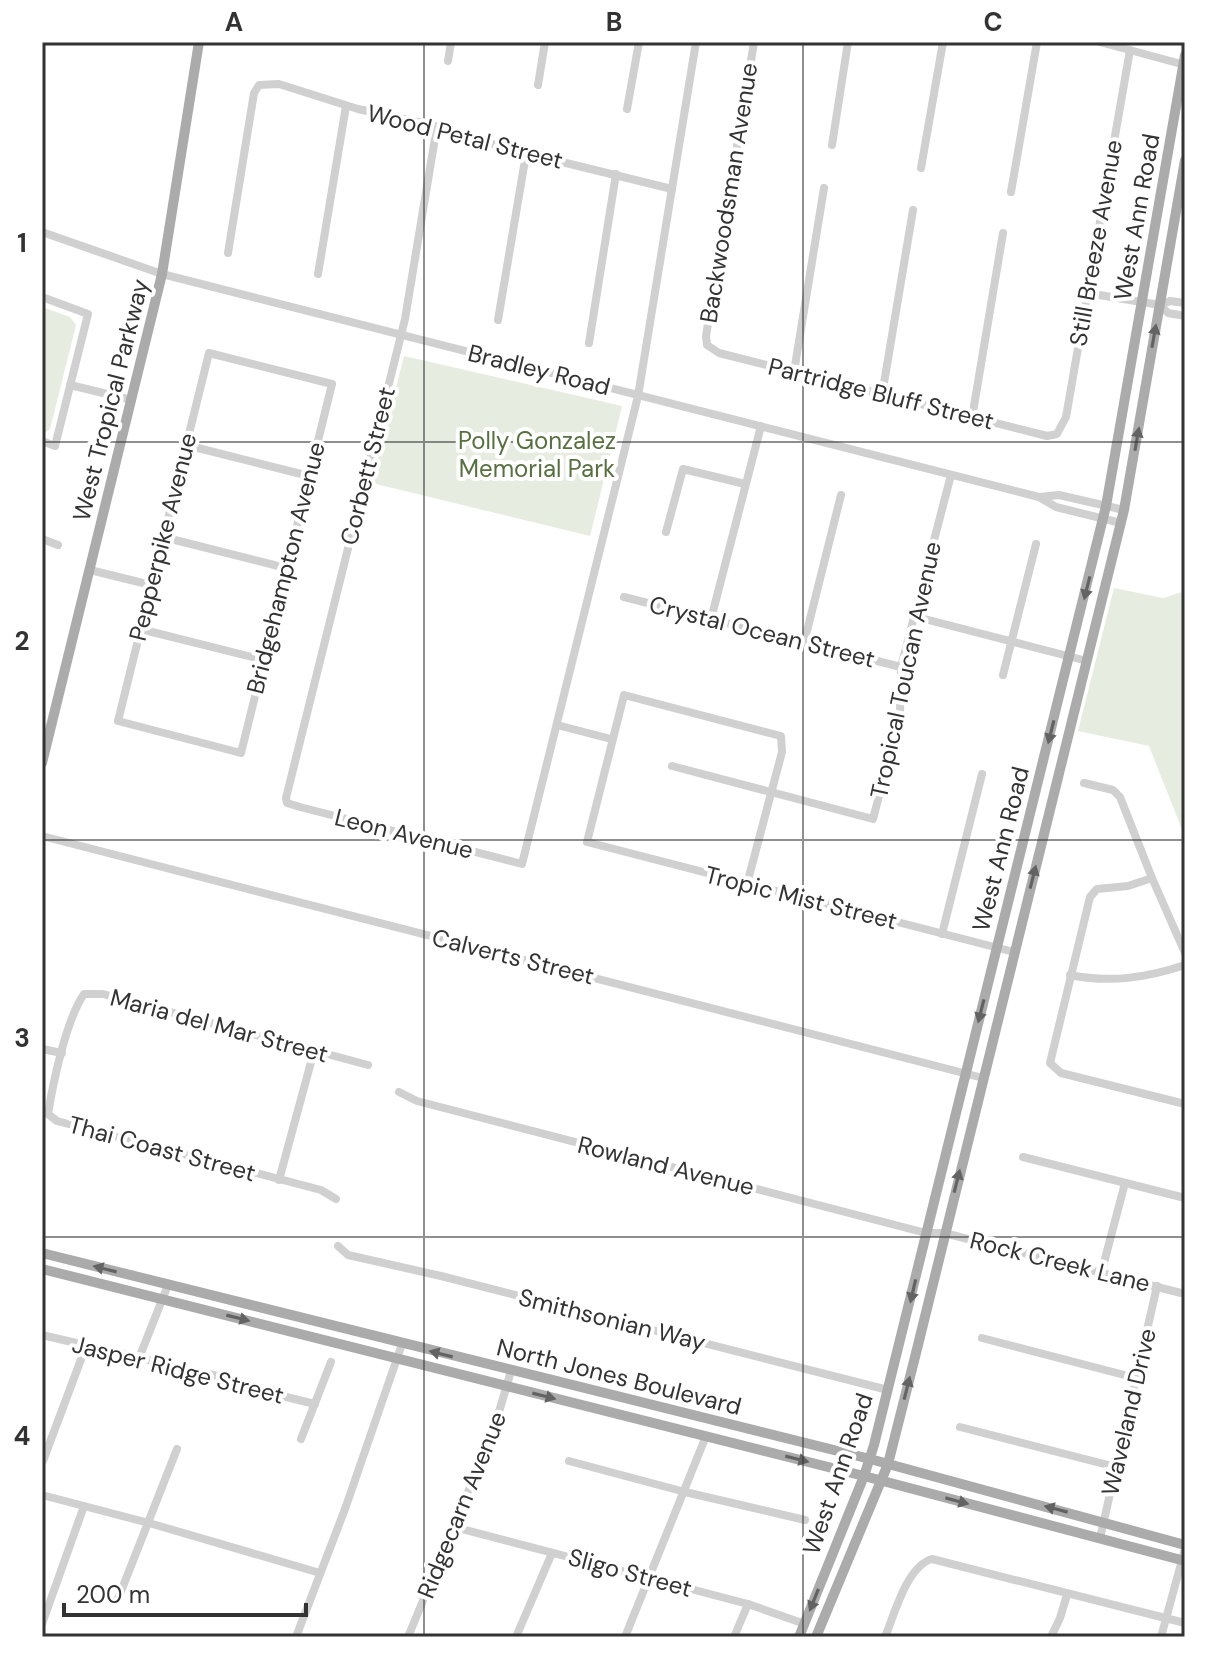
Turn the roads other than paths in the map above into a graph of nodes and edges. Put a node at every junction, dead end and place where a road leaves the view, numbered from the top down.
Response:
1 (199, 42) edge
2 (451, 42) edge
3 (545, 42) edge
4 (639, 42) edge
5 (696, 42) edge
6 (754, 42) edge
7 (848, 42) edge
8 (943, 42) edge
9 (1037, 42) edge
10 (1100, 42) edge
11 (1130, 50) junction
12 (448, 61) dead end
13 (1184, 62) edge
14 (538, 85) dead end
15 (346, 106) junction
16 (627, 109) dead end
17 (437, 126) junction
18 (832, 145) dead end
19 (526, 154) junction
20 (1185, 160) edge
21 (921, 168) dead end
22 (616, 174) junction
23 (824, 188) dead end
24 (672, 189) junction
25 (1011, 192) dead end
26 (913, 210) dead end
27 (42, 232) edge
28 (1003, 233) dead end
29 (228, 253) dead end
30 (162, 274) junction
31 (318, 274) dead end
32 (1087, 293) junction
33 (42, 297) edge
34 (1142, 302) junction
35 (1185, 303) edge
36 (1160, 305) junction
37 (1185, 316) edge
38 (498, 320) dead end
39 (400, 335) junction
40 (589, 343) dead end
41 (707, 345) joint
42 (209, 353) joint
43 (794, 372) junction
44 (70, 385) junction
45 (882, 395) junction
46 (638, 396) junction
47 (132, 400) junction
48 (972, 418) junction
49 (761, 426) junction
50 (1057, 434) joint
51 (42, 441) edge
52 (186, 445) junction
53 (951, 475) junction
54 (309, 476) junction
55 (745, 484) junction
56 (841, 495) dead end
57 (1039, 497) junction
58 (1106, 506) junction
59 (1124, 510) junction
60 (1103, 519) junction
61 (1121, 523) junction
62 (666, 532) dead end
63 (163, 537) junction
64 (42, 539) edge
65 (1036, 544) dead end
66 (58, 545) dead end
67 (286, 568) junction
68 (90, 570) junction
69 (151, 585) junction
70 (624, 597) dead end
71 (913, 616) junction
72 (711, 619) junction
73 (140, 629) junction
74 (1012, 641) junction
75 (804, 643) junction
76 (1070, 656) junction
77 (264, 660) junction
78 (1087, 661) junction
79 (901, 667) junction
80 (1003, 675) dead end
81 (557, 725) junction
82 (611, 739) junction
83 (241, 753) joint
84 (42, 763) edge
85 (672, 766) dead end
86 (982, 774) dead end
87 (1084, 783) dead end
88 (771, 793) junction
89 (287, 803) joint
90 (42, 836) edge
91 (1152, 878) junction
92 (747, 884) junction
93 (942, 934) junction
94 (997, 948) junction
95 (1014, 952) junction
96 (1185, 953) edge
97 (1185, 965) edge
98 (1070, 975) junction
99 (42, 1049) edge
100 (314, 1051) junction
101 (62, 1053) junction
102 (368, 1065) dead end
103 (965, 1073) junction
104 (983, 1078) junction
105 (399, 1092) dead end
106 (1185, 1104) edge
107 (1023, 1157) dead end
108 (279, 1180) junction
109 (1125, 1183) junction
110 (1185, 1198) edge
111 (336, 1199) dead end
112 (935, 1233) junction
113 (338, 1246) dead end
114 (42, 1253) edge
115 (42, 1269) edge
116 (1101, 1274) junction
117 (168, 1285) junction
118 (1157, 1286) junction
119 (1185, 1294) edge
120 (163, 1299) junction
121 (42, 1335) edge
122 (982, 1338) dead end
123 (402, 1344) junction
124 (86, 1346) junction
125 (139, 1358) junction
126 (398, 1359) junction
127 (331, 1362) dead end
128 (511, 1371) junction
129 (1136, 1378) junction
130 (507, 1387) junction
131 (888, 1390) junction
132 (315, 1404) junction
133 (960, 1427) dead end
134 (42, 1429) edge
135 (54, 1432) junction
136 (706, 1436) junction
137 (301, 1439) dead end
138 (177, 1449) dead end
139 (870, 1459) junction
140 (43, 1461) edge
141 (569, 1461) dead end
142 (888, 1464) junction
143 (1116, 1467) junction
144 (864, 1476) junction
145 (881, 1481) junction
146 (685, 1492) junction
147 (42, 1495) edge
148 (84, 1506) junction
149 (805, 1520) dead end
150 (1104, 1522) junction
151 (149, 1523) junction
152 (454, 1527) junction
153 (1100, 1538) junction
154 (552, 1553) junction
155 (1184, 1554) edge
156 (320, 1573) junction
157 (650, 1578) junction
158 (1067, 1595) junction
159 (118, 1599) dead end
160 (748, 1604) junction
161 (1167, 1620) junction
162 (1185, 1623) edge
163 (42, 1624) edge
164 (805, 1624) junction
165 (296, 1637) edge
166 (408, 1637) edge
167 (516, 1637) edge
168 (625, 1637) edge
169 (734, 1637) edge
170 (799, 1637) edge
171 (807, 1637) edge
172 (816, 1637) edge
173 (885, 1637) edge
174 (1051, 1637) edge
175 (1161, 1637) edge

1 - 30 main road, West Tropical Parkway
2 - 12 street
3 - 14 street
4 - 16 street
5 - 24 street
6 - 41 street, Backwoodsman Avenue
7 - 18 street
8 - 21 street
9 - 25 street
10 - 11 street
11 - 13 street
11 - 32 street, Still Breeze Avenue
13 - 34 main road, West Ann Road
15 - 17 street, Wood Petal Street
15 - 29 street, Wood Petal Street
15 - 31 street
17 - 19 street, Wood Petal Street
17 - 39 street, Corbett Street
19 - 22 street, Wood Petal Street
19 - 38 street
20 - 36 main road, West Ann Road
22 - 24 street, Wood Petal Street
22 - 40 street
23 - 43 street
24 - 46 street
26 - 45 street
27 - 30 street, Bradley Road
28 - 48 street
30 - 39 street, Bradley Road
30 - 47 main road, West Tropical Parkway
32 - 34 street
32 - 50 street, Still Breeze Avenue
33 - 44 street
34 - 36 street
34 - 58 main road, West Ann Road
35 - 36 street
36 - 37 street
59 -> 36 main road, West Ann Road
39 - 46 street, Bradley Road
39 - 89 street, Corbett Street
41 - 43 street, Partridge Bluff Street
42 - 52 street, Pepperpike Avenue
42 - 54 street, Bridgehampton Avenue
43 - 45 street, Partridge Bluff Street
44 - 47 street
44 - 51 street
45 - 48 street, Partridge Bluff Street
46 - 49 street, Bradley Road
46 - 81 street
47 - 68 main road, West Tropical Parkway
48 - 50 street, Partridge Bluff Street
49 - 53 street, Bradley Road
49 - 55 street
52 - 54 street
52 - 63 street, Pepperpike Avenue
53 - 57 street, Bradley Road
53 - 71 street, Tropical Toucan Avenue
54 - 67 street, Bridgehampton Avenue
55 - 62 street
55 - 72 street
56 - 75 street
57 - 58 street, Bradley Road
57 - 60 street, Bradley Road
58 - 59 street, Bradley Road
58 - 60 main road, West Ann Road
59 - 61 main road, West Ann Road
60 - 61 street, Bradley Road
60 -> 76 main road, West Ann Road
61 - 78 main road, West Ann Road
63 - 67 street
63 - 69 street, Pepperpike Avenue
64 - 66 street
65 - 74 street
67 - 77 street, Bridgehampton Avenue
68 - 69 street
68 - 84 main road, West Tropical Parkway
69 - 73 street, Pepperpike Avenue
70 - 72 street, Crystal Ocean Street
71 - 74 street
71 - 79 street, Tropical Toucan Avenue
72 - 75 street, Crystal Ocean Street
73 - 77 street
73 - 83 street, Pepperpike Avenue
74 - 76 street
74 - 80 street
75 - 79 street, Crystal Ocean Street
76 - 78 street
76 -> 94 main road, West Ann Road
77 - 83 street, Bridgehampton Avenue
95 -> 78 main road, West Ann Road
79 - 88 street, Tropical Toucan Avenue
81 - 82 street
81 - 89 street, Leon Avenue
82 - 88 street
82 - 92 street, Tropic Mist Street
85 - 88 street
86 - 93 street
87 - 91 street
88 - 92 street
90 - 103 street, Calverts Street
91 - 96 street
91 - 98 street
92 - 93 street, Tropic Mist Street
93 - 94 street, Tropic Mist Street
94 - 95 street, Tropic Mist Street
94 -> 103 main road, West Ann Road
95 - 104 main road, West Ann Road
97 - 98 street
98 - 106 street
99 - 101 street
100 - 101 street, Maria del Mar Street
100 - 102 street, Maria del Mar Street
100 - 108 street
101 - 108 street, Thai Coast Street
103 - 104 street, Calverts Street
103 - 112 main road, West Ann Road
112 -> 104 main road, West Ann Road
105 - 112 street, Rowland Avenue
107 - 109 street
108 - 111 street, Thai Coast Street
109 - 110 street
109 - 116 street
112 - 116 street, Rock Creek Lane
112 -> 131 main road, West Ann Road
142 -> 112 main road, West Ann Road
113 - 131 street, Smithsonian Way
117 -> 114 main road, North Jones Boulevard
115 - 120 main road, North Jones Boulevard
116 - 118 street, Rock Creek Lane
117 - 120 street
117 - 123 main road, North Jones Boulevard
118 - 119 street, Rock Creek Lane
118 - 129 street, Waveland Drive
120 - 125 street
120 -> 126 main road, North Jones Boulevard
121 - 124 street, Jasper Ridge Street
122 - 129 street
123 - 126 street
128 -> 123 main road, North Jones Boulevard
124 - 125 street, Jasper Ridge Street
124 - 135 street
125 - 132 street, Jasper Ridge Street
126 - 130 main road, North Jones Boulevard
126 - 156 street
127 - 132 street
128 - 130 street, Ridgecarn Avenue
128 - 139 main road, North Jones Boulevard
129 - 143 street, Waveland Drive
130 -> 136 main road, North Jones Boulevard
130 - 152 street, Ridgecarn Avenue
131 - 139 main road, West Ann Road
132 - 137 street
133 - 143 street
134 - 135 street
135 - 140 street
136 -> 144 main road, North Jones Boulevard
136 - 146 street
138 - 151 street
139 - 142 main road, North Jones Boulevard
139 - 144 main road, West Ann Road
141 - 146 street
142 - 145 main road, West Ann Road
150 -> 142 main road, North Jones Boulevard
143 - 150 street, Waveland Drive
144 - 145 main road, North Jones Boulevard
144 -> 164 main road, West Ann Road
145 -> 153 main road, North Jones Boulevard
145 - 172 main road, West Ann Road
146 - 149 street
146 - 157 street
147 - 148 street
148 - 151 street
148 - 163 street
150 - 153 street, Waveland Drive
150 - 155 main road, North Jones Boulevard
151 - 156 street
151 - 159 street
152 - 154 street, Sligo Street
152 - 166 street, Ridgecarn Avenue
153 - 155 main road, North Jones Boulevard
154 - 157 street, Sligo Street
154 - 167 street
155 - 161 street
156 - 165 street
157 - 160 street, Sligo Street
157 - 168 street
158 - 161 street
158 - 173 street
158 - 174 street
160 - 164 street, Sligo Street
160 - 169 street
161 - 162 street
161 - 175 street
164 - 170 main road, West Ann Road
164 - 171 main road

